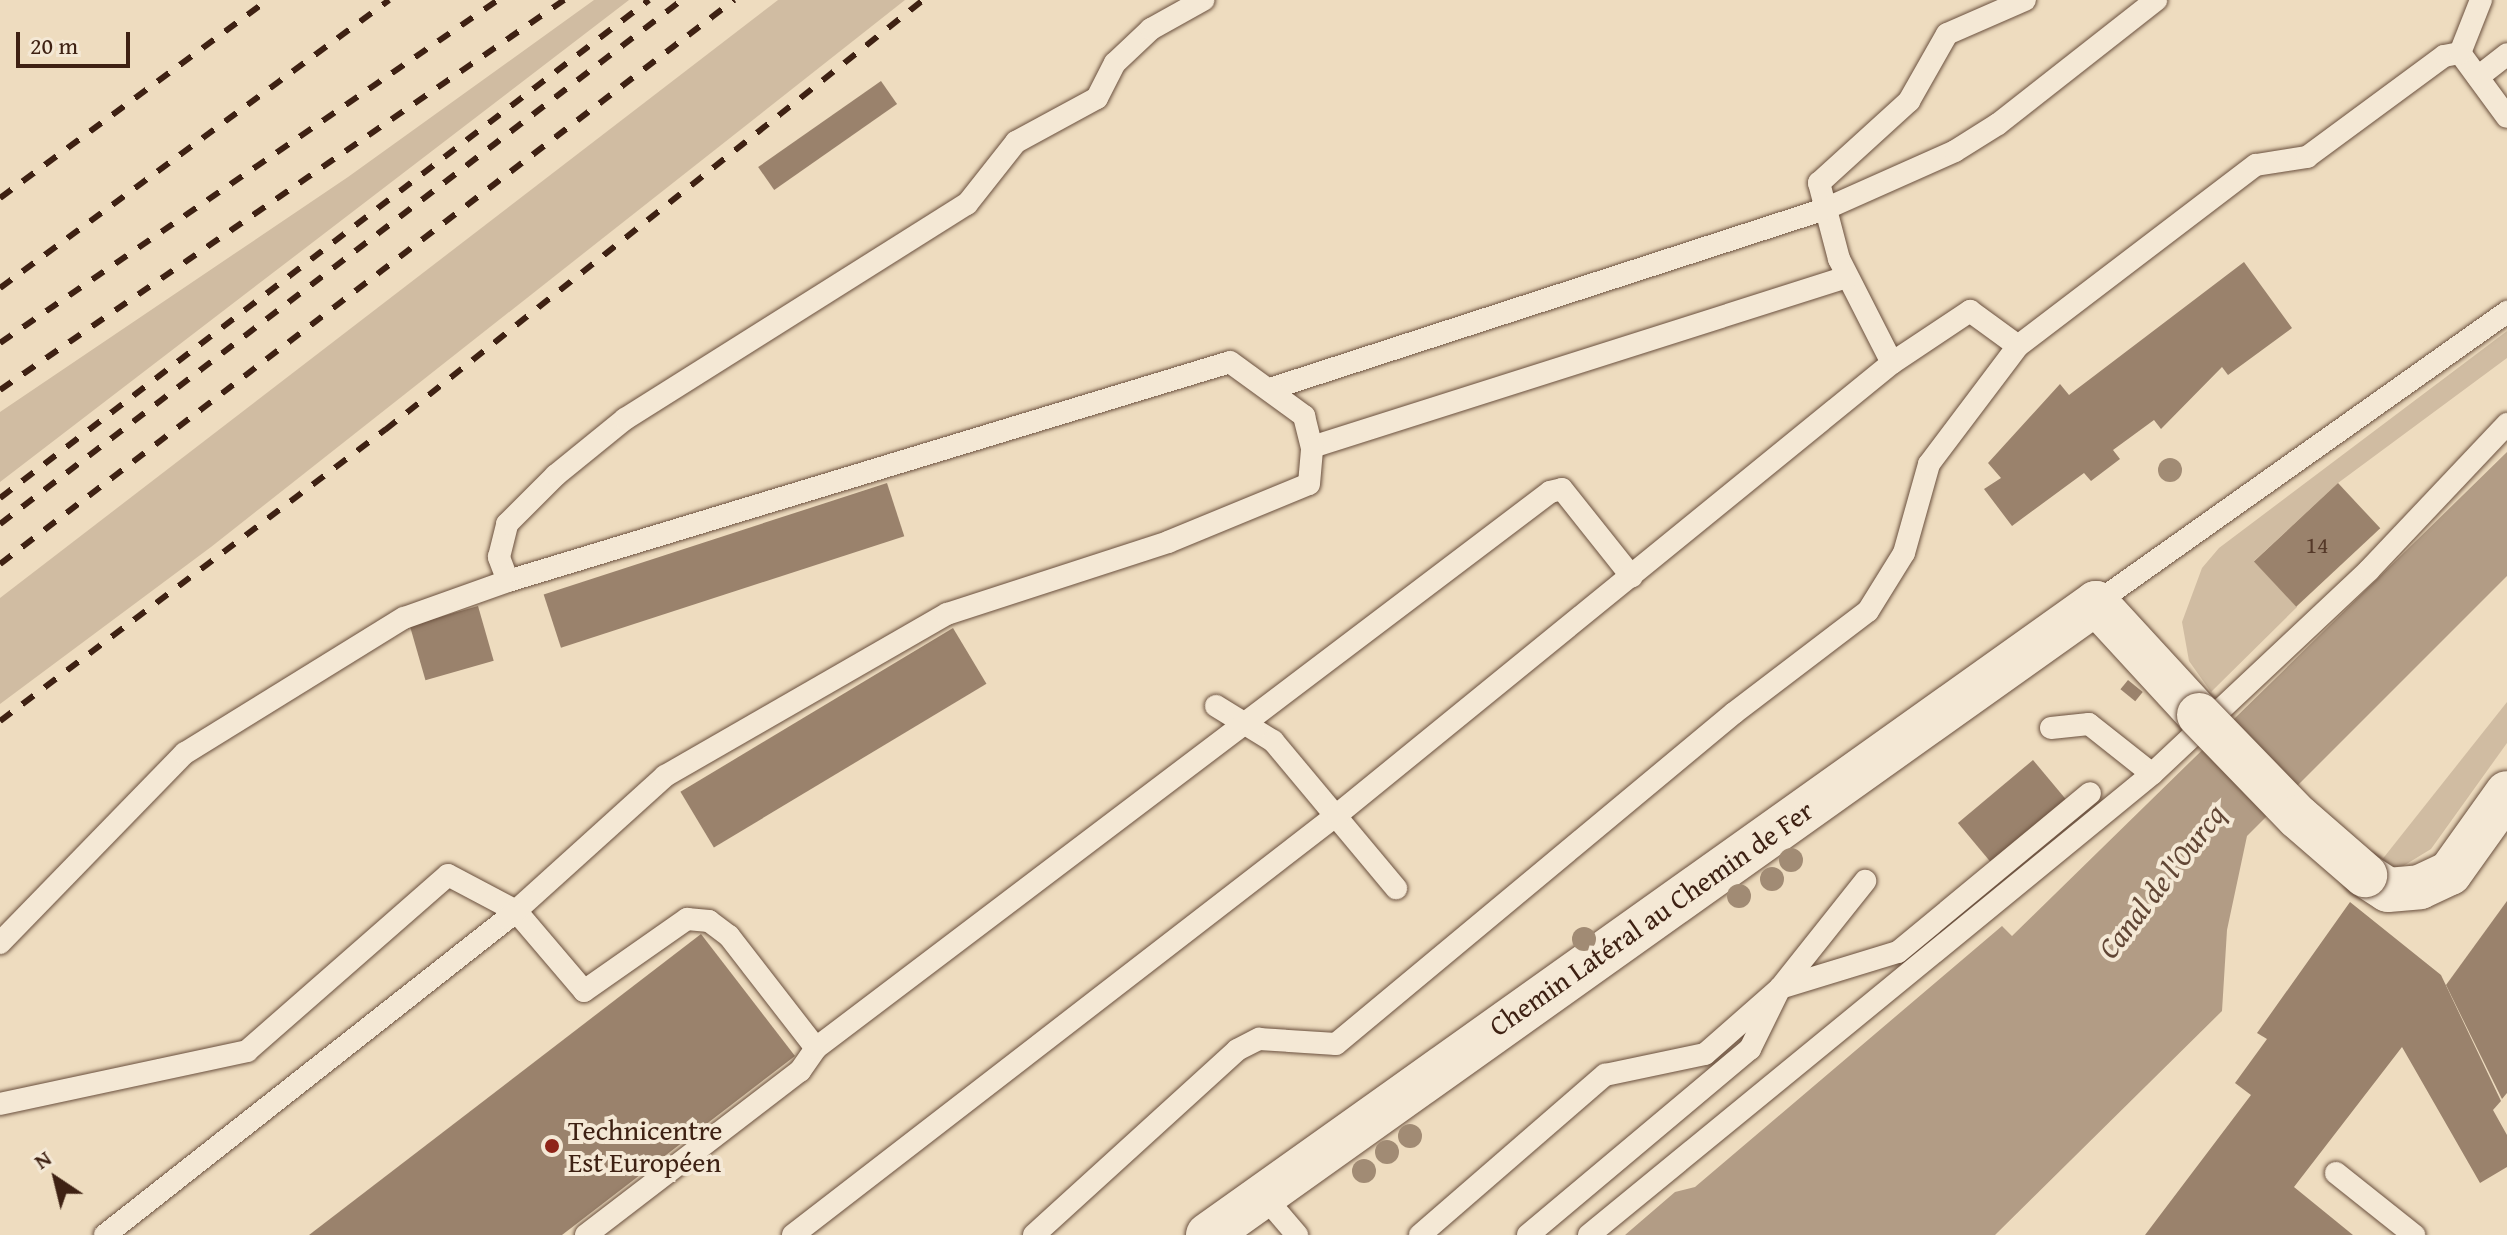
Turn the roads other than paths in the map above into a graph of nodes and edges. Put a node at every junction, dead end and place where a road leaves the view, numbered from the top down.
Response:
1 (1203, 0) edge
2 (2025, 0) edge
3 (2156, 0) edge
4 (2481, 0) edge
5 (2460, 53) junction
6 (2507, 54) edge
7 (2478, 77) junction
8 (2507, 117) edge
9 (1825, 209) junction
10 (1847, 277) junction
11 (2507, 312) edge
12 (2018, 346) junction
13 (1892, 363) junction
14 (1270, 389) junction
15 (2507, 424) edge
16 (1312, 447) junction
17 (1632, 577) junction
18 (508, 581) junction
19 (2096, 603) junction
20 (1216, 706) dead end
21 (1249, 721) junction
22 (2051, 728) dead end
23 (2152, 774) junction
24 (2090, 793) dead end
25 (2507, 793) edge
26 (1338, 814) junction
27 (1865, 881) dead end
28 (1396, 888) dead end
29 (516, 911) junction
30 (0, 943) edge
31 (1780, 988) junction
32 (816, 1048) junction
33 (0, 1104) edge
34 (2336, 1173) dead end
35 (1262, 1194) junction
36 (105, 1235) edge
37 (586, 1235) edge
38 (793, 1235) edge
39 (1034, 1235) edge
40 (1208, 1235) edge
41 (1297, 1235) edge
42 (1420, 1235) edge
43 (1528, 1235) edge
44 (1589, 1235) edge
45 (2414, 1235) edge

1 - 18 lane
2 - 9 lane
3 - 9 lane
4 - 5 lane
5 - 7 lane
5 - 12 lane
6 - 7 lane
7 - 8 lane
9 - 10 lane
9 - 14 lane
10 - 13 lane
10 - 16 lane
11 - 19 lane
12 - 13 lane
12 - 39 lane
13 - 17 lane
14 - 16 lane
14 - 18 lane
15 - 23 lane
16 - 29 lane
17 - 21 lane
17 - 26 lane
18 - 30 lane
19 - 25 street, bridge
19 - 35 street, Chemin Latéral au Chemin de Fer
20 - 21 lane
21 - 26 lane
21 - 32 lane
22 - 23 lane
23 - 44 lane
24 - 31 lane
26 - 28 lane
26 - 38 lane
27 - 31 lane
29 - 32 lane
29 - 33 lane
29 - 36 lane
31 - 42 lane
31 - 43 lane
32 - 37 lane
34 - 45 lane
35 - 40 street, Chemin Latéral au Chemin de Fer
35 - 41 lane

